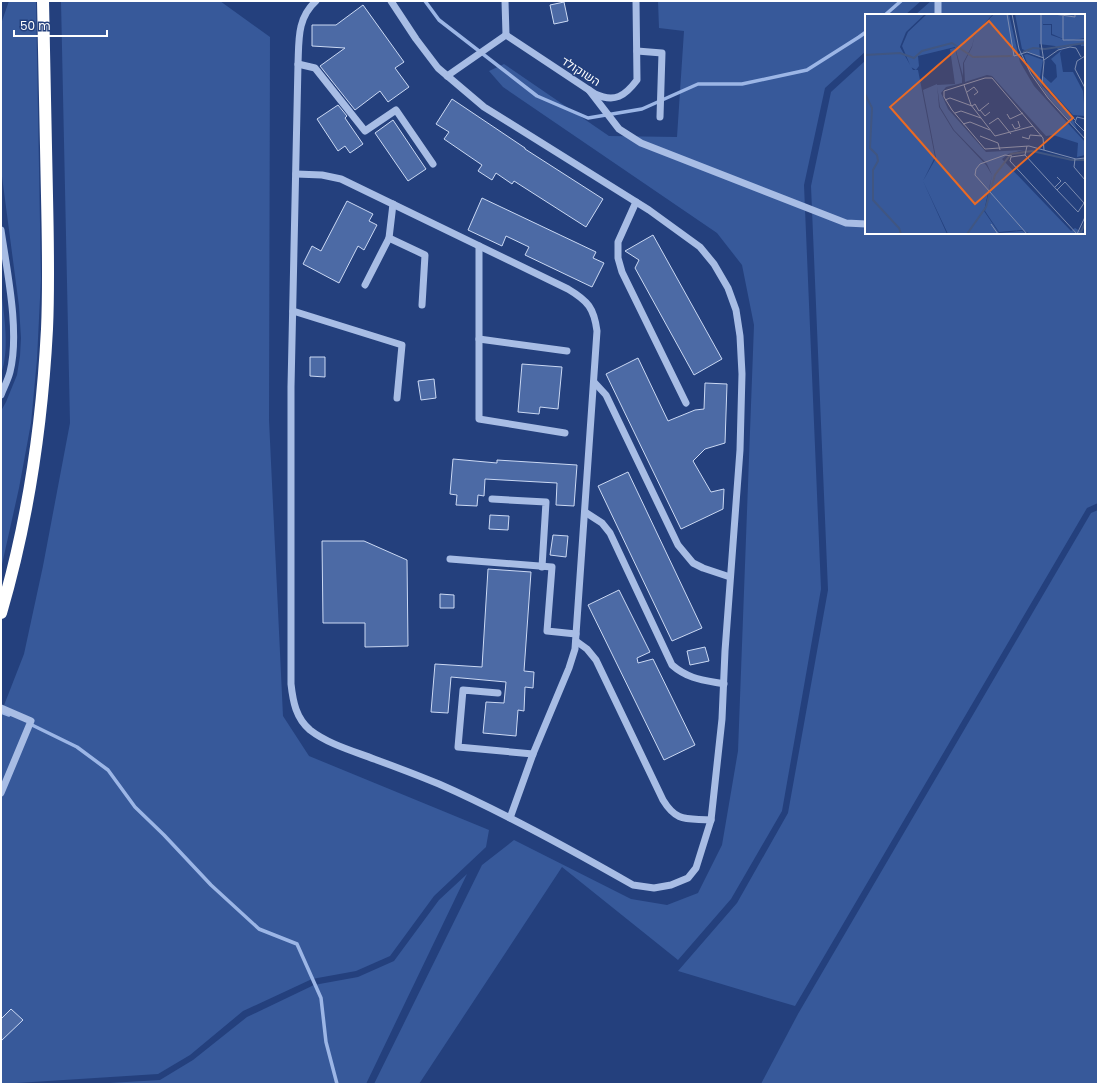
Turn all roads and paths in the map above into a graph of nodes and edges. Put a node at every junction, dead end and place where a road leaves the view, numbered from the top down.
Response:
1 (43, 1) edge
2 (316, 1) edge
3 (391, 1) edge
4 (505, 1) edge
5 (636, 1) edge
6 (938, 1) edge
7 (938, 14) edge
8 (506, 35) junction
9 (637, 51) junction
10 (298, 64) junction
11 (447, 76) junction
12 (589, 90) junction
13 (660, 117) dead end
14 (433, 164) dead end
15 (296, 174) junction
16 (636, 202) junction
17 (393, 204) junction
18 (865, 224) edge
19 (1, 230) edge
20 (389, 238) junction
21 (479, 246) junction
22 (365, 285) dead end
23 (422, 305) dead end
24 (293, 311) junction
25 (479, 339) junction
26 (567, 351) dead end
27 (594, 382) junction
28 (1, 395) edge
29 (397, 398) dead end
30 (686, 403) dead end
31 (565, 433) dead end
32 (492, 499) dead end
33 (585, 512) junction
34 (450, 559) dead end
35 (542, 567) junction
36 (730, 577) junction
37 (1, 613) edge
38 (576, 638) junction
39 (724, 684) junction
40 (498, 693) dead end
41 (1, 708) edge
42 (533, 754) junction
43 (1, 793) edge
44 (510, 818) junction
45 (711, 820) junction

1 - 37 highway
2 - 10 street
3 - 11 street
4 - 8 street
5 - 9 street, השוקולד
6 - 7 street
8 - 11 street
8 - 12 street, השוקולד
9 - 12 street, השוקולד
9 - 13 street
10 - 14 street
10 - 15 street
11 - 16 street
12 - 18 street
15 - 17 street
15 - 24 street
16 - 30 street
16 - 36 street
17 - 20 street
17 - 21 street
19 - 28 street
20 - 22 street
20 - 23 street
21 - 25 street
21 - 27 street
24 - 29 street
24 - 44 street
25 - 26 street
25 - 31 street
27 - 33 street
27 - 36 street
32 - 35 street
33 - 38 street
33 - 39 street
34 - 35 street
35 - 38 street
36 - 39 street
38 - 42 street
38 - 45 street
39 - 45 street
40 - 42 street
41 - 43 street
42 - 44 street
44 - 45 street

